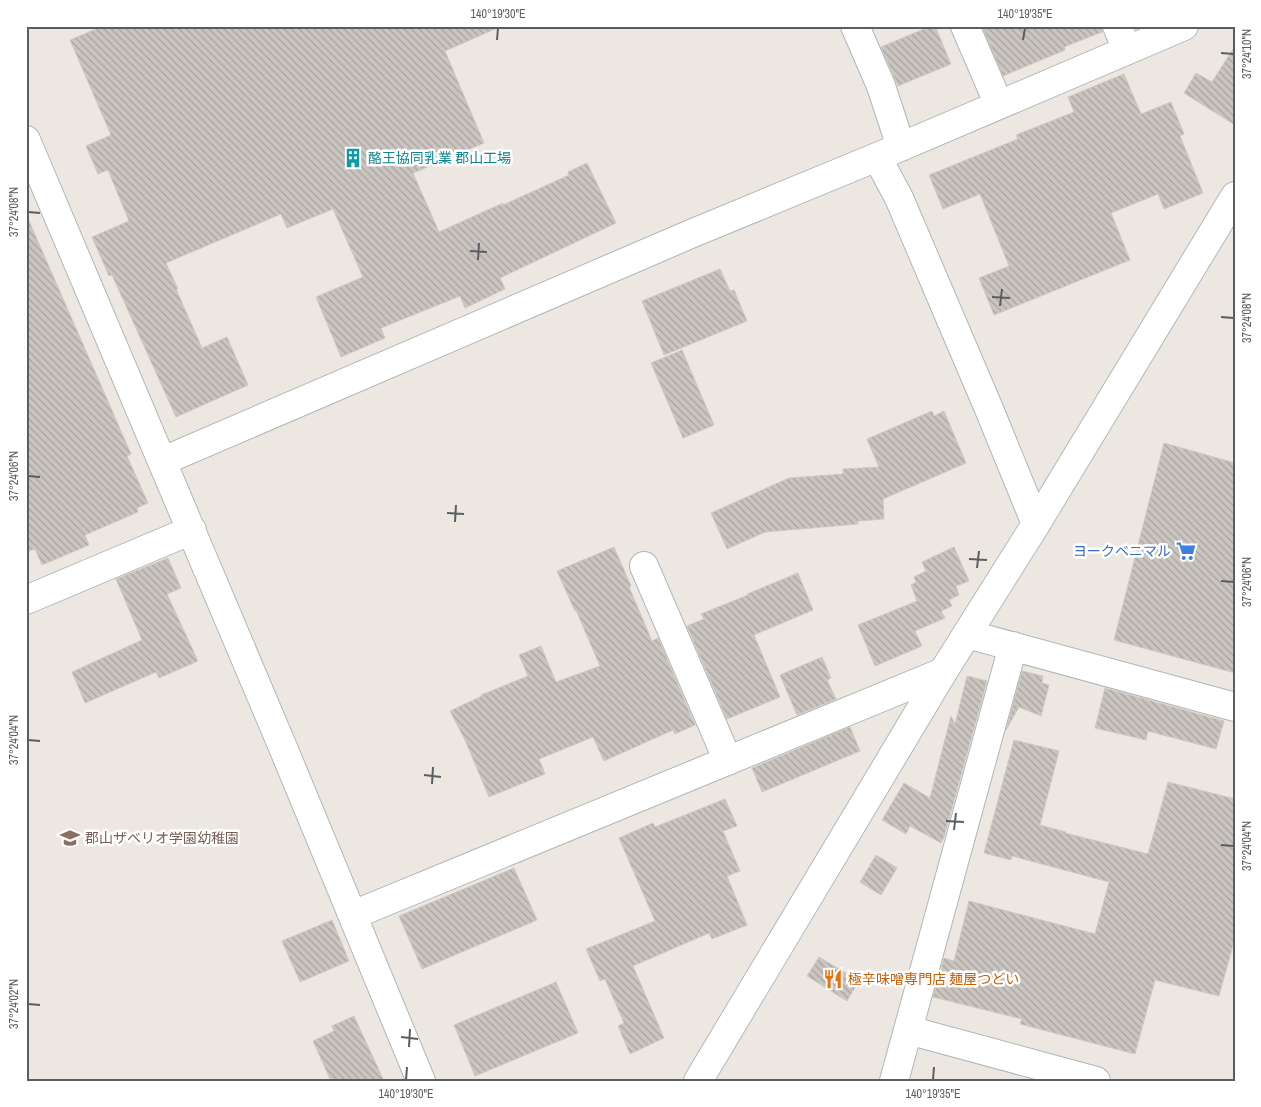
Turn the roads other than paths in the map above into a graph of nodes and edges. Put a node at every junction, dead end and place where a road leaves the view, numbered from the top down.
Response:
1 (855, 26) edge
2 (965, 26) edge
3 (1184, 26) edge
4 (1122, 38) edge
5 (999, 105) junction
6 (26, 140) edge
7 (889, 152) junction
8 (1235, 196) edge
9 (163, 461) junction
10 (1036, 524) junction
11 (192, 530) junction
12 (644, 566) dead end
13 (26, 600) edge
14 (967, 634) junction
15 (1013, 646) junction
16 (943, 672) junction
17 (1235, 707) edge
18 (728, 761) junction
19 (353, 915) junction
20 (908, 1030) junction
21 (421, 1081) edge
22 (698, 1081) edge
23 (894, 1081) edge
24 (1096, 1081) edge

1 - 7 street
2 - 5 street
3 - 4 street
4 - 5 street
5 - 7 street
6 - 9 street
7 - 9 street
7 - 10 street
8 - 10 street
9 - 11 street
10 - 14 street
11 - 13 street
11 - 19 street
12 - 18 street
14 - 15 street
14 - 16 street
15 - 17 street
15 - 20 street
16 - 18 street
16 - 22 street
18 - 19 street
19 - 21 street
20 - 23 street
20 - 24 street

